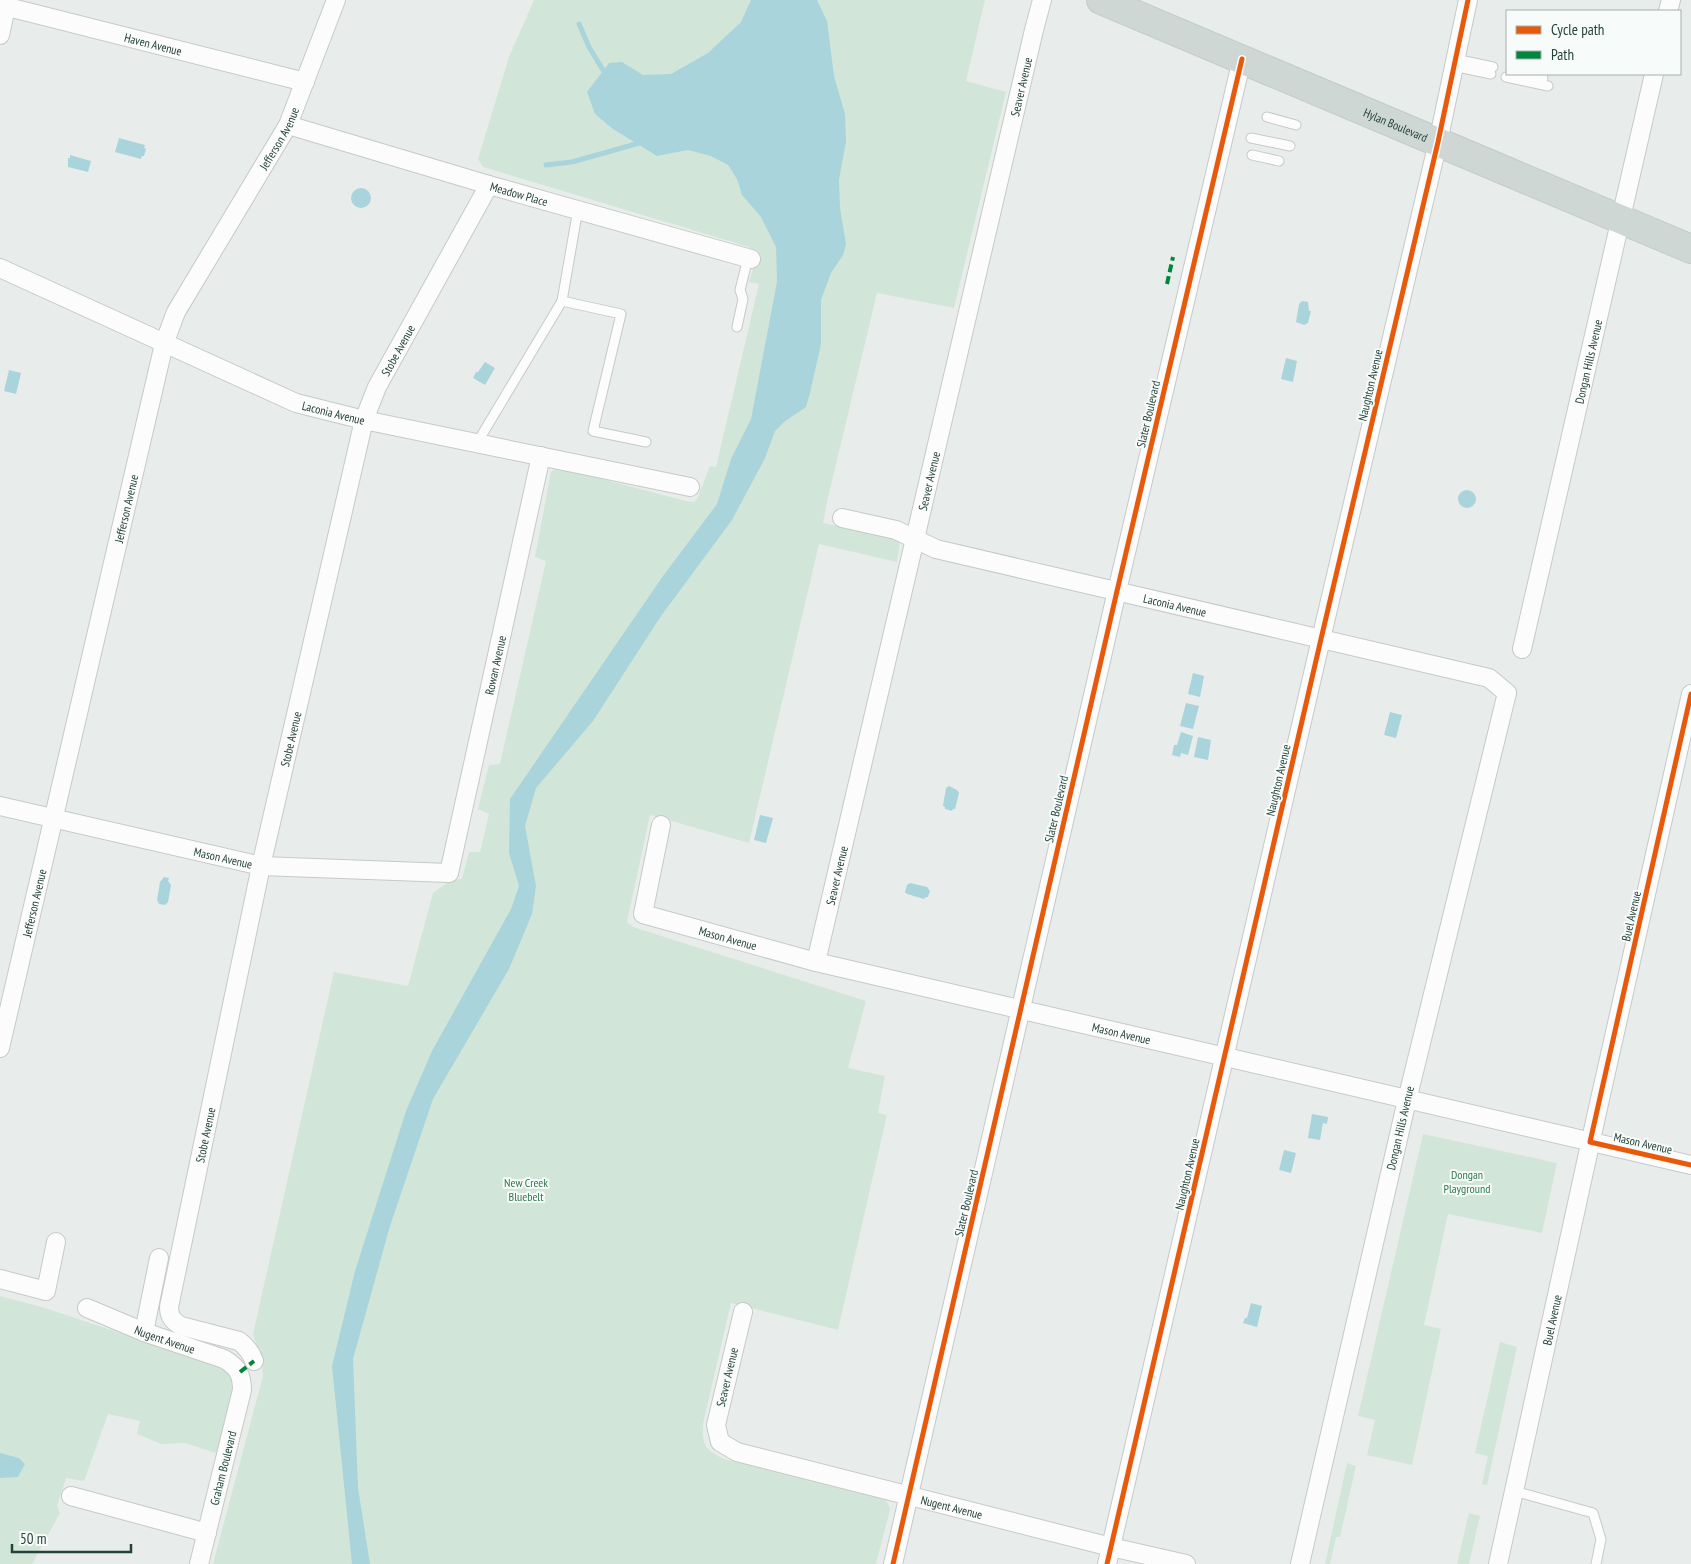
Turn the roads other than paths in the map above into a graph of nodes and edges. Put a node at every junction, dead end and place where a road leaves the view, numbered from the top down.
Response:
1 (336, 0) edge
2 (1042, 0) edge
3 (1101, 0) edge
4 (1468, 0) edge
5 (3, 6) edge
6 (0, 35) edge
7 (1242, 59) junction
8 (1454, 62) junction
9 (1492, 71) dead end
10 (1526, 75) edge
11 (1654, 75) edge
12 (1506, 77) dead end
13 (305, 82) junction
14 (1267, 117) dead end
15 (1296, 124) dead end
16 (288, 125) junction
17 (1251, 138) dead end
18 (1438, 142) junction
19 (1290, 146) dead end
20 (1252, 155) dead end
21 (1279, 161) dead end
22 (489, 185) junction
23 (578, 209) junction
24 (1620, 218) junction
25 (1691, 249) edge
26 (750, 258) joint
27 (0, 268) edge
28 (562, 300) junction
29 (737, 327) dead end
30 (164, 344) junction
31 (364, 420) junction
32 (646, 442) dead end
33 (477, 443) junction
34 (541, 456) junction
35 (690, 487) dead end
36 (842, 518) dead end
37 (915, 539) junction
38 (1117, 591) junction
39 (1321, 639) junction
40 (1522, 650) dead end
41 (1507, 693) joint
42 (1691, 694) edge
43 (1688, 723) edge
44 (0, 806) edge
45 (54, 818) junction
46 (661, 824) dead end
47 (261, 866) junction
48 (450, 873) joint
49 (816, 962) junction
50 (1020, 1010) junction
51 (0, 1048) edge
52 (1224, 1057) junction
53 (1407, 1100) junction
54 (1590, 1142) junction
55 (1691, 1164) edge
56 (56, 1242) dead end
57 (159, 1258) dead end
58 (0, 1279) edge
59 (87, 1308) dead end
60 (743, 1312) dead end
61 (171, 1319) joint
62 (144, 1332) junction
63 (254, 1361) dead end
64 (240, 1372) joint
65 (720, 1442) joint
66 (1514, 1491) junction
67 (71, 1496) dead end
68 (909, 1496) junction
69 (207, 1533) junction
70 (1111, 1547) junction
71 (199, 1564) edge
72 (893, 1564) edge
73 (1107, 1564) edge
74 (1186, 1564) edge
75 (1300, 1564) edge
76 (1498, 1564) edge
77 (1596, 1564) edge

1 - 13 street, Jefferson Avenue
2 - 37 street, Seaver Avenue
3 - 7 main road, Hylan Boulevard
4 - 8 street, Naughton Avenue
5 - 6 street
5 - 13 street, Haven Avenue
7 - 18 main road, Hylan Boulevard
7 - 38 street, Slater Boulevard
8 - 9 lane
8 - 18 street, Naughton Avenue
10 - 12 lane
11 - 24 street, Dongan Hills Avenue
13 - 16 street, Jefferson Avenue
14 - 15 lane
16 - 22 street, Meadow Place
16 - 30 street, Jefferson Avenue
17 - 19 lane
18 - 24 main road, Hylan Boulevard
18 - 39 street, Naughton Avenue
20 - 21 lane
22 - 23 street, Meadow Place
22 - 31 street, Stobe Avenue
23 - 26 street, Meadow Place
23 - 28 lane
24 - 25 main road, Hylan Boulevard
24 - 40 street, Dongan Hills Avenue
26 - 29 lane
27 - 30 street, Laconia Avenue
28 - 32 lane
28 - 33 lane
30 - 31 street, Laconia Avenue
30 - 45 street, Jefferson Avenue
31 - 33 street, Laconia Avenue
31 - 47 street, Stobe Avenue
33 - 34 street, Laconia Avenue
34 - 35 street, Laconia Avenue
34 - 48 street, Rowan Avenue
36 - 37 street, Laconia Avenue
37 - 38 street, Laconia Avenue
37 - 49 street, Seaver Avenue
38 - 39 street, Laconia Avenue
38 - 50 street, Slater Boulevard
39 - 41 street, Laconia Avenue
39 - 52 street, Naughton Avenue
41 - 53 street, Dongan Hills Avenue
42 - 43 street, Buel Avenue
43 - 54 street, Buel Avenue
44 - 45 street, Mason Avenue
45 - 47 street, Mason Avenue
45 - 51 street, Jefferson Avenue
46 - 49 street, Mason Avenue
47 - 48 street, Mason Avenue
47 - 61 street, Stobe Avenue
49 - 50 street, Mason Avenue
50 - 52 street, Mason Avenue
50 - 68 street, Slater Boulevard
52 - 53 street, Mason Avenue
52 - 70 street, Naughton Avenue
53 - 54 street, Mason Avenue
53 - 75 street, Dongan Hills Avenue
54 - 55 street, Mason Avenue
54 - 66 street, Buel Avenue
56 - 58 street
57 - 62 street
59 - 62 street, Nugent Avenue
60 - 65 street, Seaver Avenue
61 - 63 street, Nugent Avenue
62 - 64 street, Nugent Avenue
64 - 69 street, Graham Boulevard
65 - 68 street, Nugent Avenue
66 - 76 street, Buel Avenue
66 - 77 lane
67 - 69 street
68 - 70 street, Nugent Avenue
68 - 72 street, Slater Boulevard
69 - 71 street, Graham Boulevard
70 - 73 street, Naughton Avenue
70 - 74 street, Nugent Avenue

